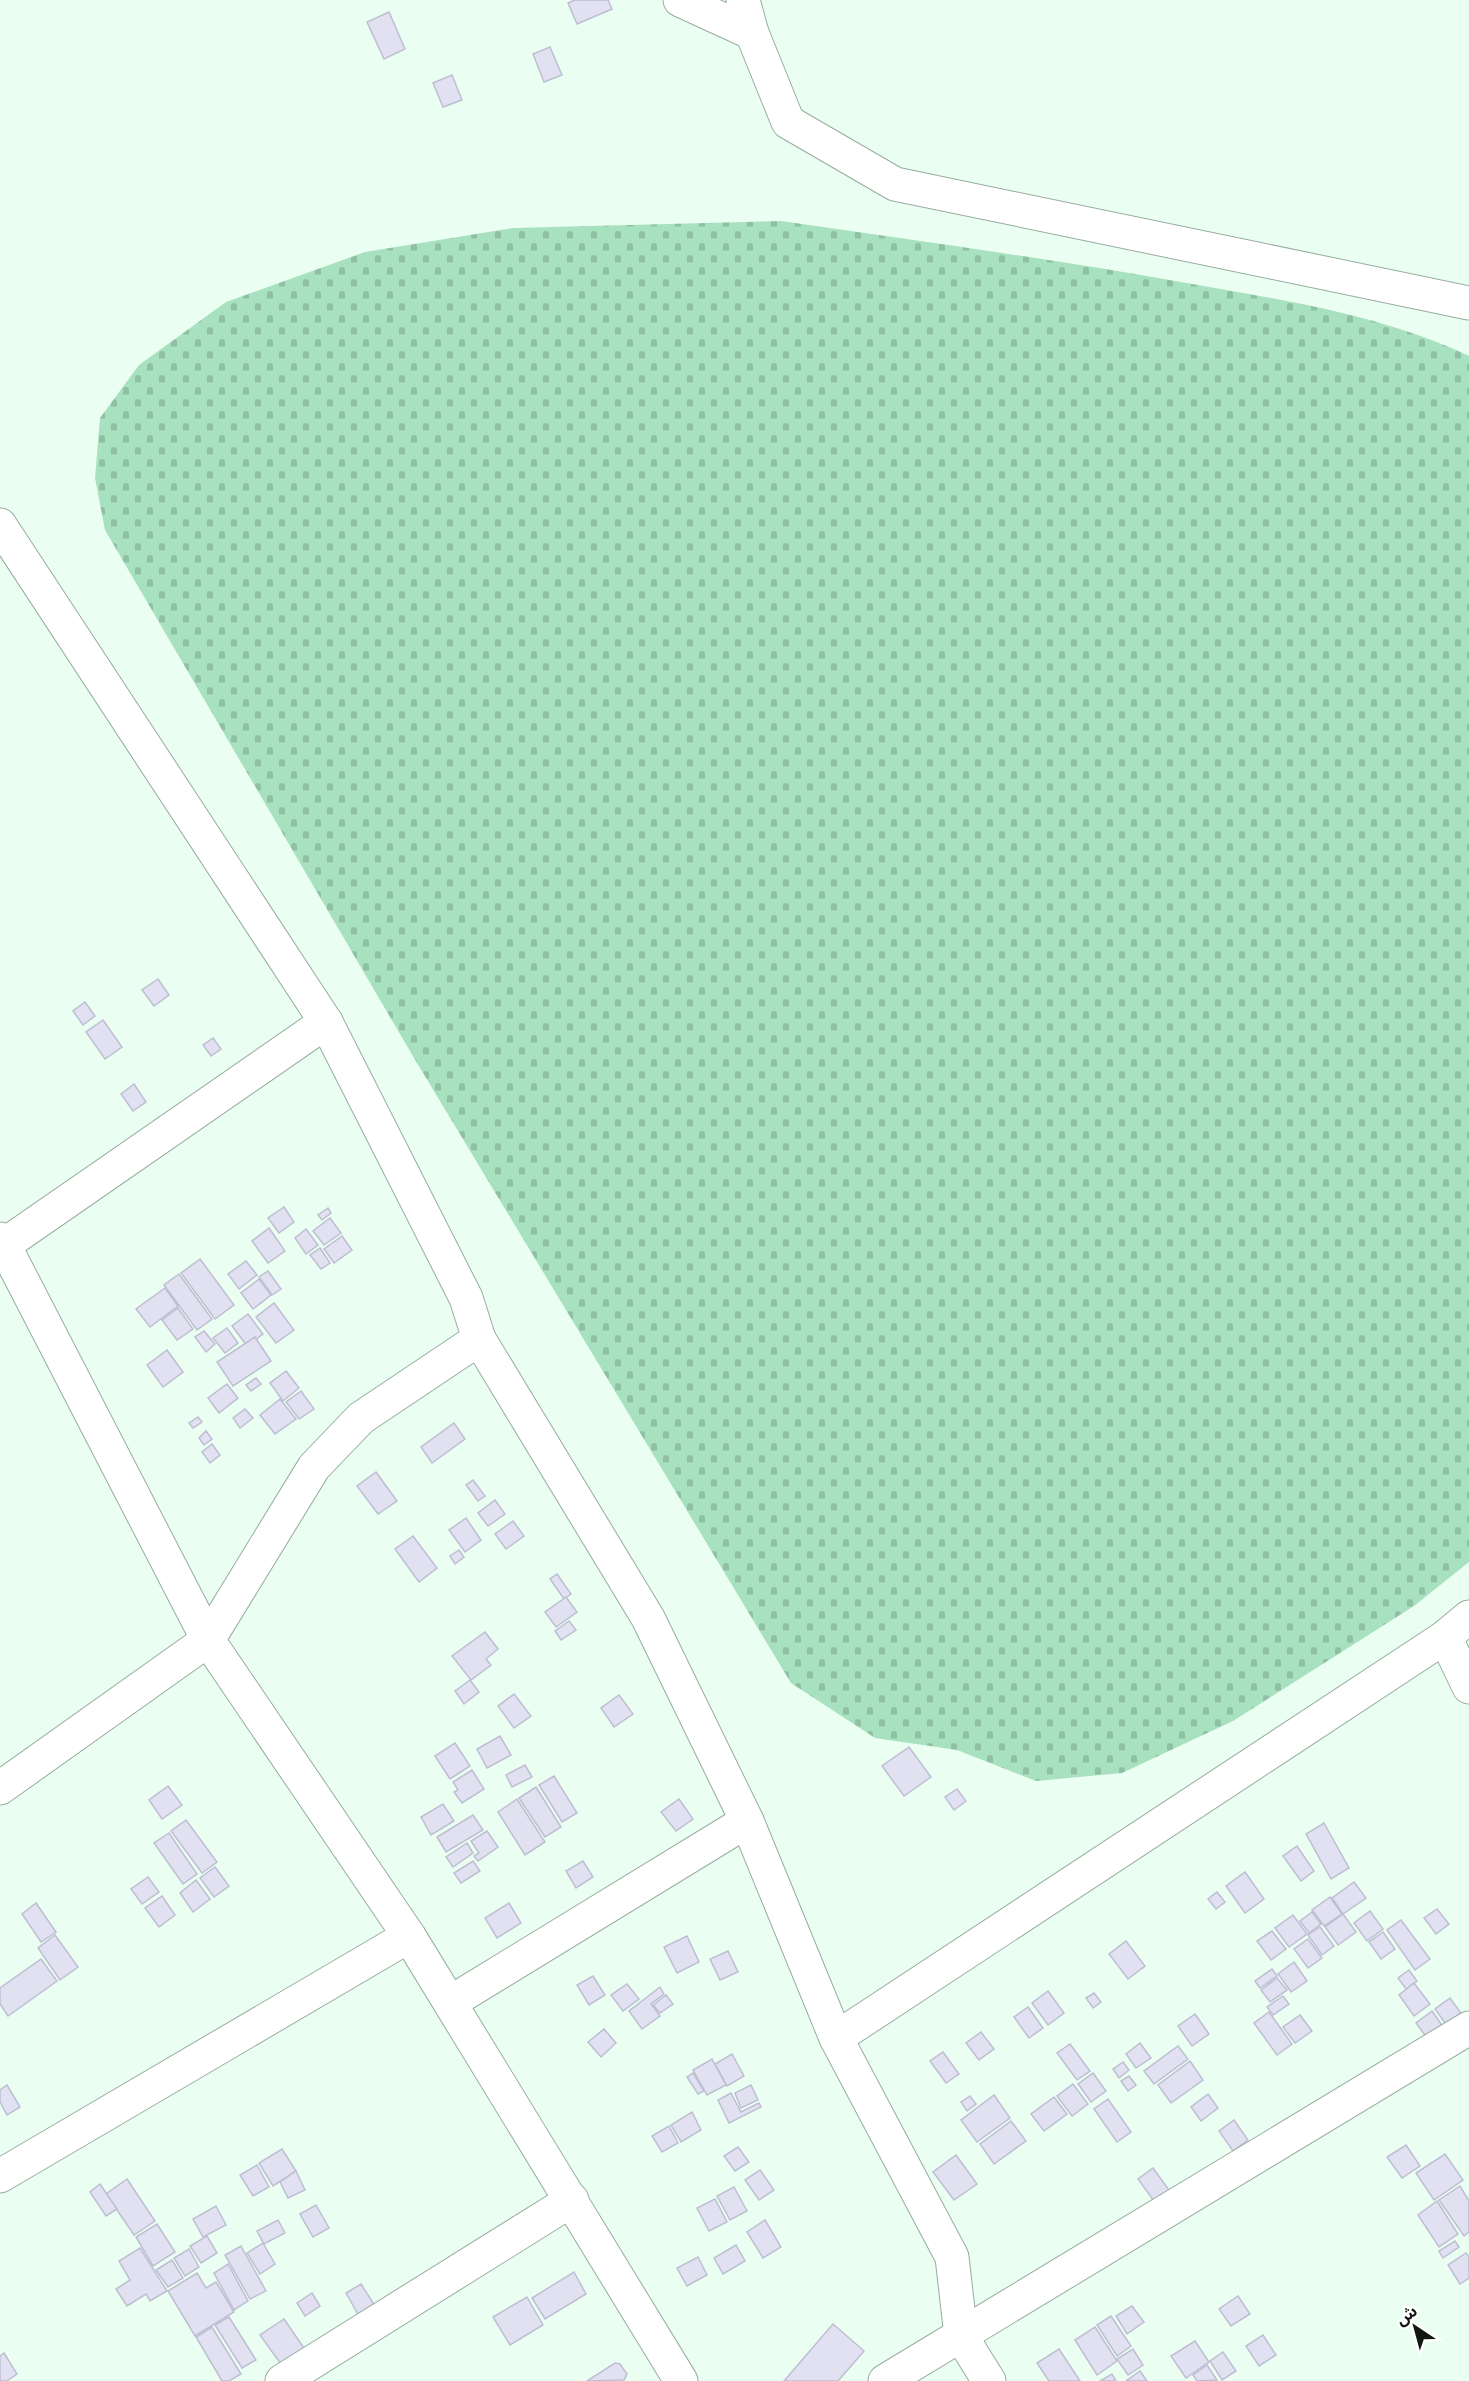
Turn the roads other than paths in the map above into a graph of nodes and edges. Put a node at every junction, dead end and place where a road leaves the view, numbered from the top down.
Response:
1 (680, 0) edge
2 (743, 0) edge
3 (752, 33) junction
4 (1469, 303) edge
5 (0, 525) edge
6 (326, 1022) junction
7 (1, 1243) edge
8 (479, 1338) junction
9 (1457, 1627) edge
10 (208, 1640) junction
11 (1469, 1686) edge
12 (0, 1788) edge
13 (747, 1821) junction
14 (409, 1936) junction
15 (451, 2002) junction
16 (1469, 2028) edge
17 (836, 2038) junction
18 (0, 2176) edge
19 (572, 2200) junction
20 (961, 2336) junction
21 (282, 2381) edge
22 (681, 2381) edge
23 (885, 2381) edge
24 (989, 2381) edge

1 - 3 street
2 - 3 street
3 - 4 street
5 - 6 street
6 - 7 street
6 - 8 street
7 - 10 street
8 - 10 street
8 - 13 street
9 - 11 street
9 - 17 street
10 - 12 street
10 - 14 street
13 - 15 street
13 - 17 street
14 - 15 street
14 - 18 street
15 - 19 street
16 - 20 street
17 - 20 street
19 - 21 street
19 - 22 street
20 - 23 street
20 - 24 street

